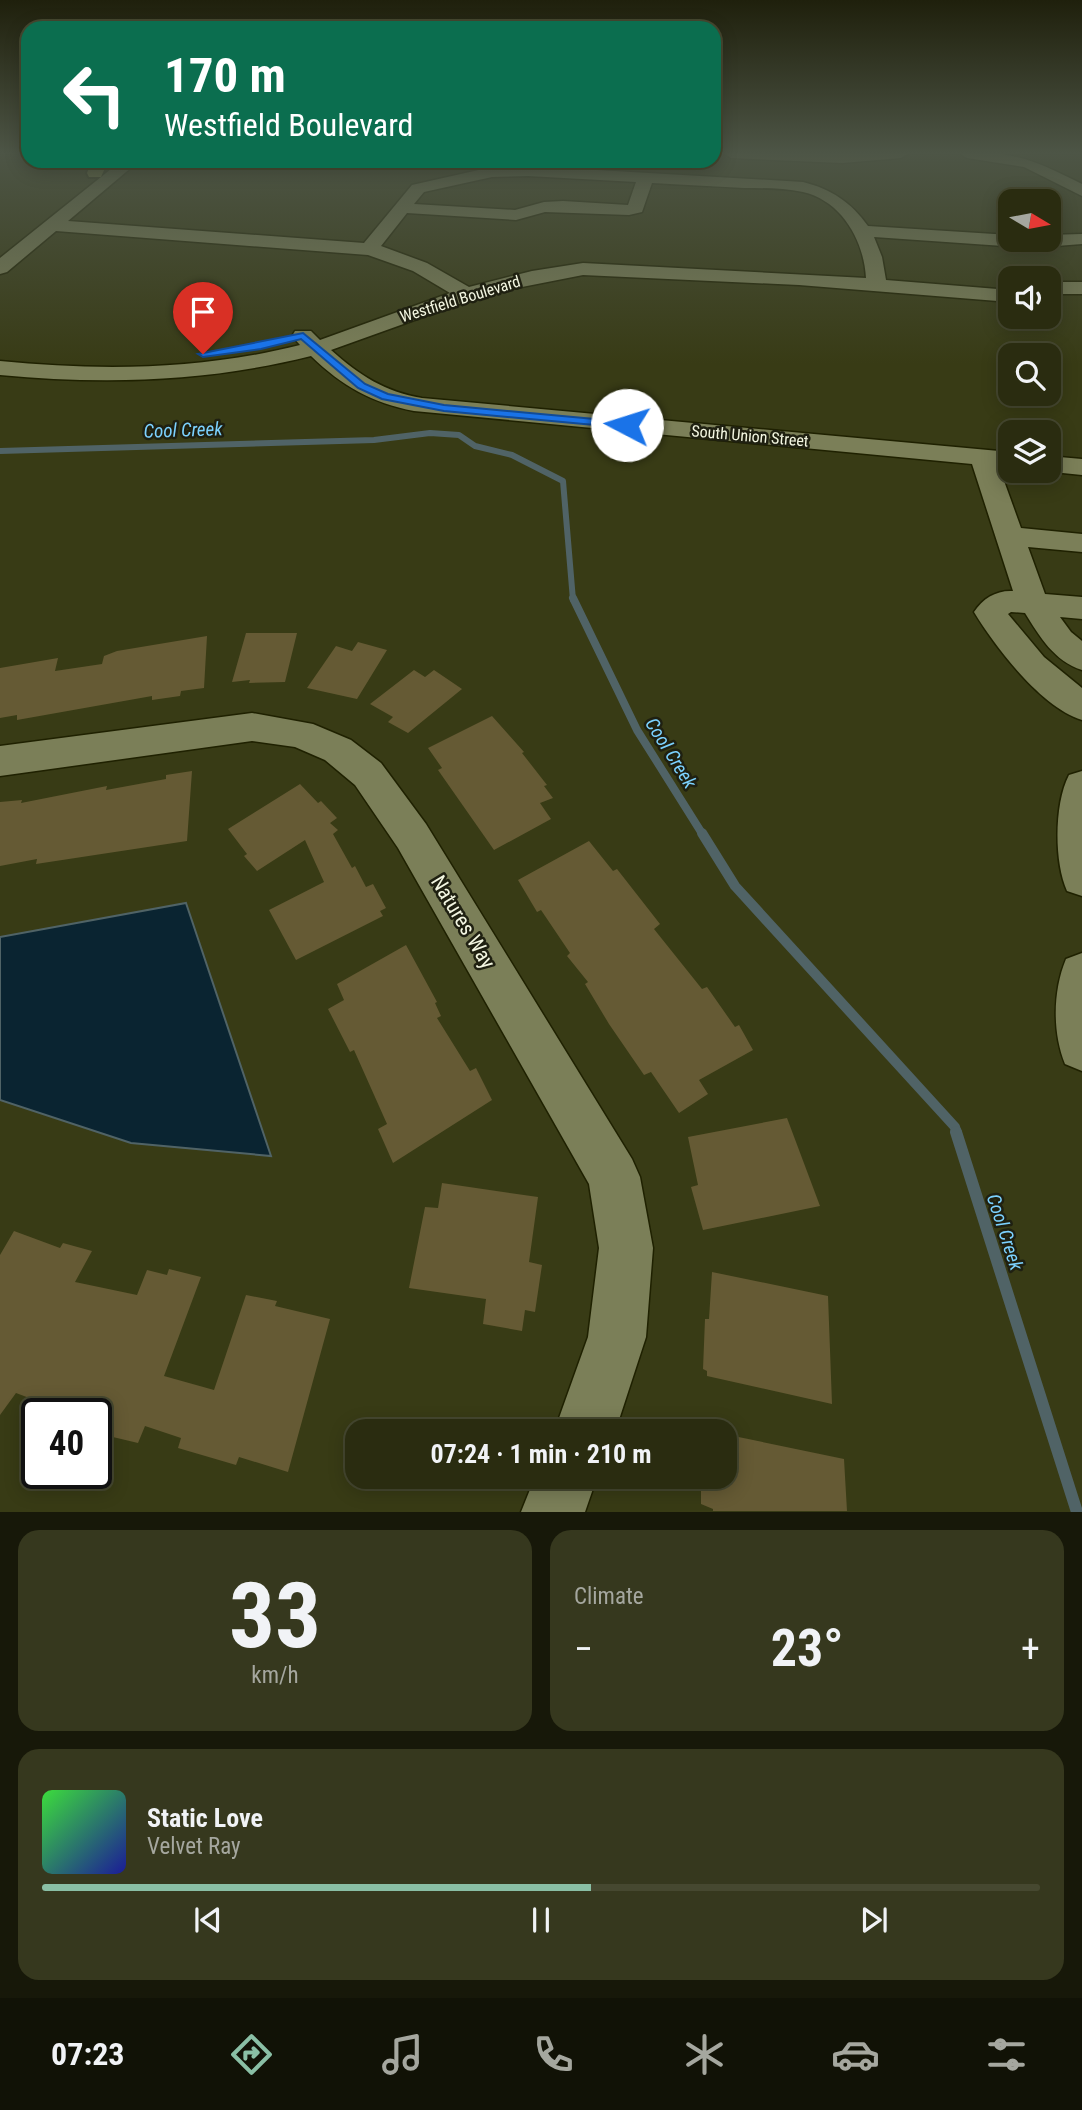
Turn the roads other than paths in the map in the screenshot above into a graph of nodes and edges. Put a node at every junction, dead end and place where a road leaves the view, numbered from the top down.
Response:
1 (26, 224) edge
2 (389, 224) edge
3 (426, 224) edge
4 (512, 224) edge
5 (857, 224) edge
6 (51, 225) joint
7 (422, 229) dead end
8 (865, 232) junction
9 (506, 235) dead end
10 (9, 237) dead end
11 (1082, 239) edge
12 (998, 240) edge
13 (1061, 240) edge
14 (369, 249) junction
15 (1045, 252) edge
16 (1082, 253) edge
17 (0, 268) edge
18 (876, 281) junction
19 (998, 285) edge
20 (1061, 288) edge
21 (1082, 288) edge
22 (461, 290) junction
23 (998, 295) edge
24 (1061, 298) edge
25 (1082, 298) edge
26 (309, 342) junction
27 (0, 355) edge
28 (0, 368) edge
29 (997, 459) edge
30 (1061, 465) edge
31 (1082, 467) edge
32 (1010, 536) junction
33 (1082, 543) edge
34 (1034, 603) junction
35 (1082, 608) edge
36 (1082, 657) edge
37 (1082, 707) edge
38 (0, 761) edge
39 (1082, 786) edge
40 (1082, 878) edge
41 (1082, 974) edge
42 (1082, 1047) edge
43 (589, 1419) edge
44 (561, 1489) edge
45 (552, 1511) edge

1 - 10 street
2 - 14 street
3 - 7 street
4 - 9 street
5 - 8 street
6 - 14 street
6 - 17 street
8 - 12 street
8 - 18 street
11 - 13 street
14 - 22 street
15 - 16 street
18 - 19 street, Westfield Boulevard
18 - 22 street, Westfield Boulevard
18 - 23 street, Westfield Boulevard
20 - 21 street
22 - 26 street, Westfield Boulevard
24 - 25 street
26 - 27 street, Westfield Boulevard
26 - 28 street, Westfield Boulevard
26 - 29 street, South Union Street
29 - 32 street
30 - 31 street
32 - 33 street
32 - 34 street
34 - 35 street
34 - 36 street
34 - 37 street
38 - 43 street, Natures Way
39 - 40 street
41 - 42 street
44 - 45 street

